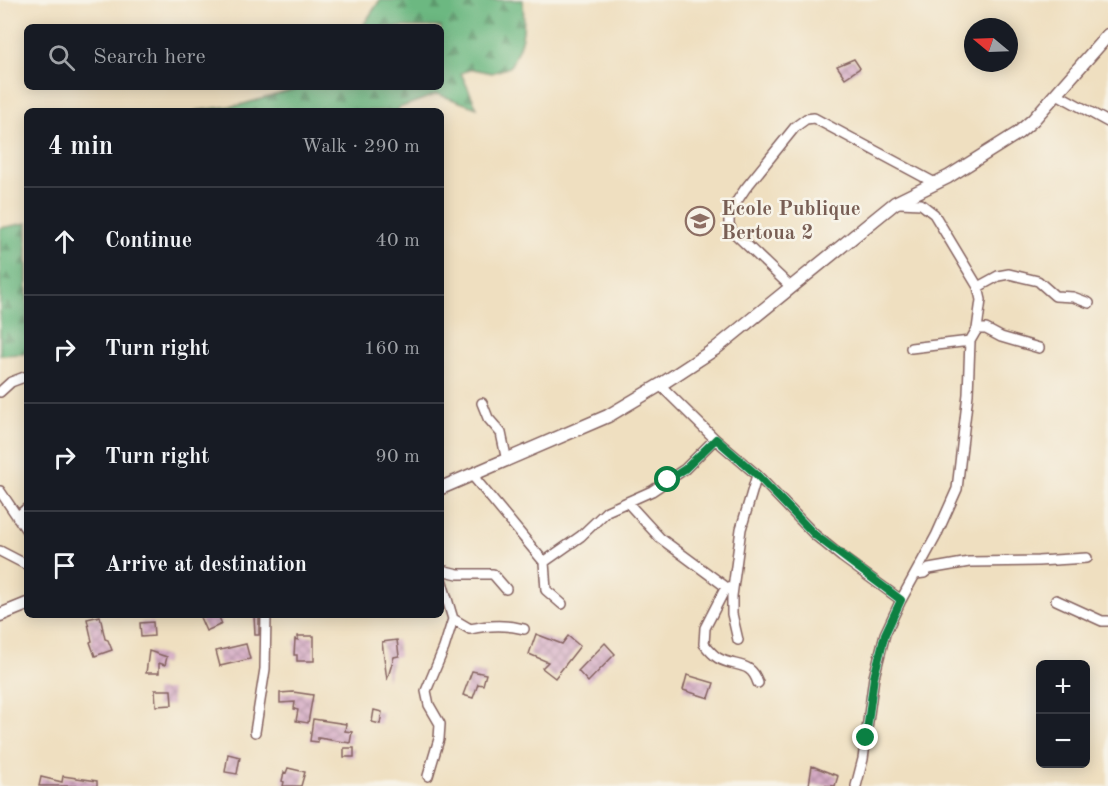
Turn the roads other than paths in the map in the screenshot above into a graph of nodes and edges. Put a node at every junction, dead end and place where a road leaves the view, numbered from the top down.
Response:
1 (1108, 35) edge
2 (1057, 94) junction
3 (1108, 122) edge
4 (935, 183) junction
5 (895, 203) junction
6 (978, 287) junction
7 (792, 288) junction
8 (1089, 303) dead end
9 (977, 329) junction
10 (970, 341) junction
11 (911, 348) dead end
12 (1039, 348) dead end
13 (24, 377) edge
14 (660, 385) junction
15 (0, 392) edge
16 (482, 403) dead end
17 (716, 439) junction
18 (507, 461) junction
19 (472, 475) junction
20 (757, 475) junction
21 (444, 487) edge
22 (0, 491) edge
23 (627, 502) junction
24 (24, 510) edge
25 (16, 517) junction
26 (24, 527) edge
27 (0, 551) edge
28 (1087, 558) dead end
29 (544, 562) junction
30 (24, 563) edge
31 (444, 571) edge
32 (916, 574) junction
33 (444, 589) edge
34 (506, 589) dead end
35 (901, 600) junction
36 (1056, 600) dead end
37 (562, 604) dead end
38 (24, 605) edge
39 (0, 615) edge
40 (266, 618) edge
41 (453, 620) junction
42 (1108, 621) edge
43 (524, 629) dead end
44 (738, 640) dead end
45 (758, 684) dead end
46 (255, 732) dead end
47 (428, 776) dead end
48 (856, 786) edge

1 - 2 street
2 - 3 street
2 - 4 street
4 - 5 street
4 - 7 street
5 - 6 street
5 - 7 street
6 - 8 street
6 - 9 street
7 - 14 street
9 - 10 street
9 - 12 street
10 - 11 street
10 - 32 street
13 - 15 street
14 - 17 street
14 - 18 street
16 - 18 street
17 - 20 street
17 - 23 street
18 - 19 street
19 - 21 street
19 - 29 street
20 - 35 street
20 - 44 street
22 - 25 street
23 - 29 street
23 - 45 street
24 - 25 street
25 - 26 street
27 - 30 street
28 - 32 street
29 - 37 street
31 - 34 street
32 - 35 street
33 - 41 street
35 - 48 street
36 - 42 street
38 - 39 street
40 - 46 street
41 - 43 street
41 - 47 street

